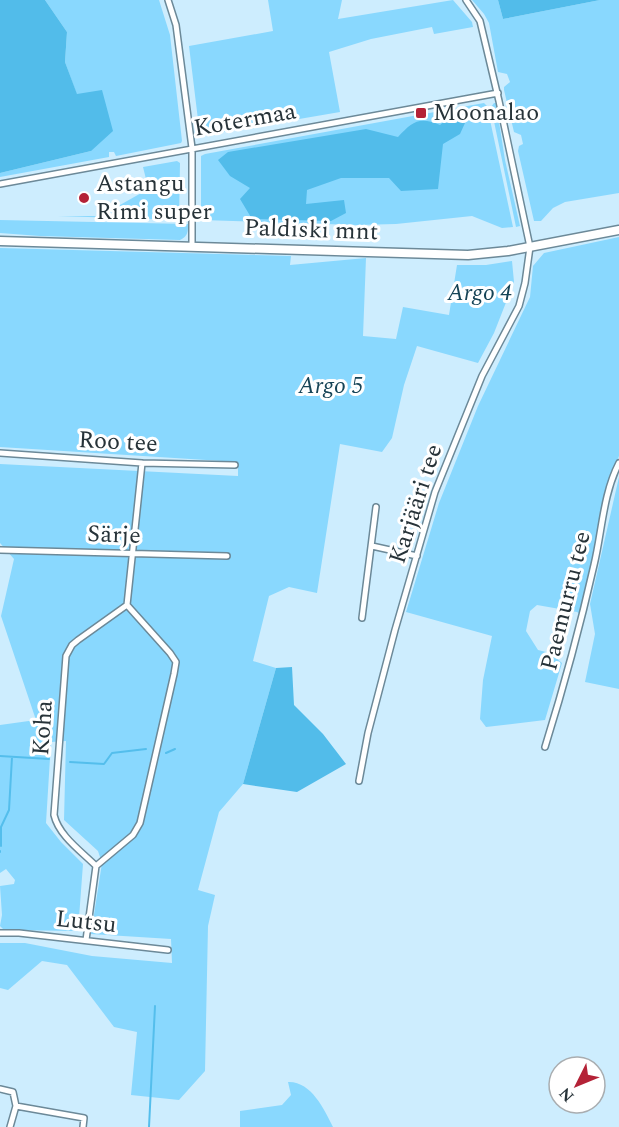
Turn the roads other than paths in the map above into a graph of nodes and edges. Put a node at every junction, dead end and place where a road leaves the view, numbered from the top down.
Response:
1 (168, 0) edge
2 (466, 0) edge
3 (498, 93) junction
4 (192, 148) junction
5 (0, 184) edge
6 (619, 230) edge
7 (0, 241) edge
8 (192, 246) junction
9 (530, 247) junction
10 (0, 453) edge
11 (142, 463) junction
12 (619, 463) edge
13 (235, 465) dead end
14 (376, 507) dead end
15 (372, 546) junction
16 (0, 550) edge
17 (133, 554) junction
18 (227, 556) dead end
19 (417, 556) junction
20 (127, 605) junction
21 (362, 618) dead end
22 (545, 747) dead end
23 (359, 781) dead end
24 (96, 866) junction
25 (0, 933) edge
26 (86, 940) junction
27 (168, 950) dead end
28 (0, 1089) edge
29 (16, 1106) junction
30 (10, 1127) edge
31 (83, 1127) edge

1 - 4 street
2 - 3 street
3 - 4 street, Kotermaa
3 - 9 street
4 - 5 street, Kotermaa
4 - 8 street
6 - 9 main road, Paldiski mnt
7 - 8 main road, Paldiski mnt
8 - 9 main road, Paldiski mnt
9 - 19 street, Karjääri tee
10 - 11 street, Roo tee
11 - 13 street, Roo tee
11 - 17 street
12 - 22 street, Paemurru tee
14 - 15 street
15 - 19 street
15 - 21 street
16 - 17 street, Särje
17 - 18 street, Särje
17 - 20 street
19 - 23 street, Karjääri tee
20 - 24 street
20 - 24 street, Koha
24 - 26 street
25 - 26 street, Lutsu
26 - 27 street, Lutsu
28 - 29 street
29 - 30 street
29 - 31 street

